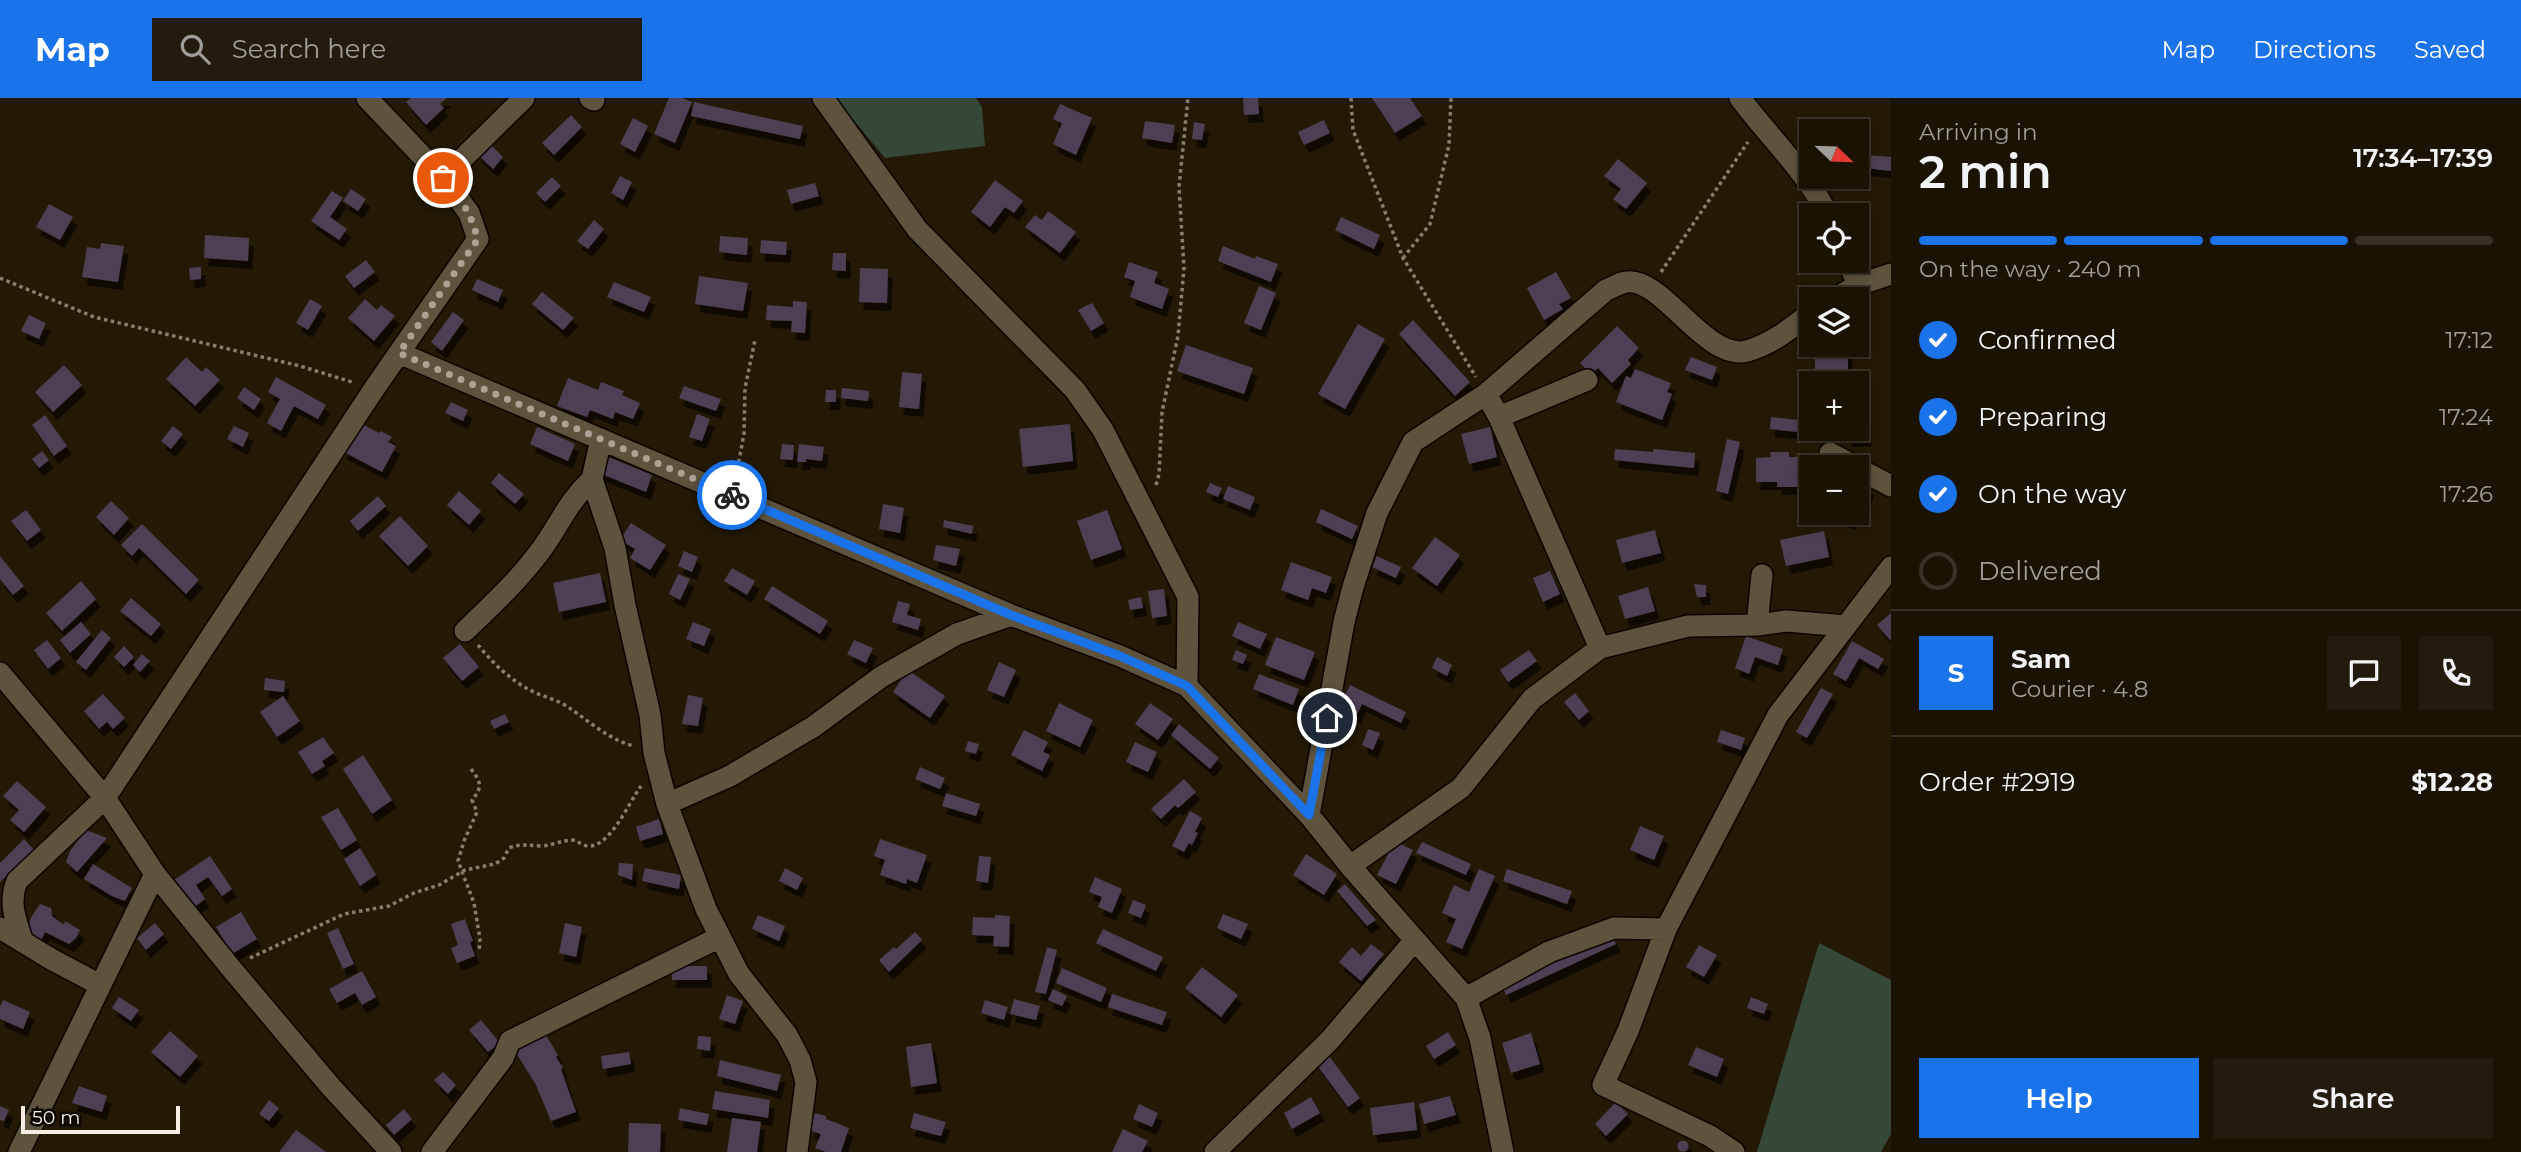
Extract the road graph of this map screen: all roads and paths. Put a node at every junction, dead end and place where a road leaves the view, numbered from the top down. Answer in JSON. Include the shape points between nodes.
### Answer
{"nodes":[{"id":1,"x":367,"y":98,"type":"edge"},
{"id":2,"x":524,"y":98,"type":"edge"},
{"id":3,"x":823,"y":98,"type":"edge"},
{"id":4,"x":1188,"y":98,"type":"edge"},
{"id":5,"x":1351,"y":98,"type":"edge"},
{"id":6,"x":1451,"y":98,"type":"edge"},
{"id":7,"x":1740,"y":98,"type":"edge"},
{"id":8,"x":1759,"y":123,"type":"junction"},
{"id":9,"x":443,"y":178,"type":"junction"},
{"id":10,"x":1822,"y":203,"type":"edge"},
{"id":11,"x":1403,"y":258,"type":"junction"},
{"id":12,"x":1853,"y":273,"type":"edge"},
{"id":13,"x":1891,"y":274,"type":"edge"},
{"id":14,"x":0,"y":278,"type":"edge"},
{"id":15,"x":1858,"y":285,"type":"junction"},
{"id":16,"x":1854,"y":287,"type":"edge"},
{"id":17,"x":1650,"y":288,"type":"junction"},
{"id":18,"x":1799,"y":322,"type":"edge"},
{"id":19,"x":755,"y":340,"type":"dead end"},
{"id":20,"x":399,"y":353,"type":"junction"},
{"id":21,"x":1587,"y":380,"type":"dead end"},
{"id":22,"x":374,"y":389,"type":"junction"},
{"id":23,"x":1486,"y":394,"type":"junction"},
{"id":24,"x":1499,"y":418,"type":"junction"},
{"id":25,"x":601,"y":439,"type":"junction"},
{"id":26,"x":1830,"y":453,"type":"dead end"},
{"id":27,"x":1834,"y":455,"type":"edge"},
{"id":28,"x":1869,"y":474,"type":"edge"},
{"id":29,"x":592,"y":479,"type":"junction"},
{"id":30,"x":1891,"y":485,"type":"edge"},
{"id":31,"x":732,"y":495,"type":"junction"},
{"id":32,"x":1147,"y":516,"type":"junction"},
{"id":33,"x":1891,"y":567,"type":"edge"},
{"id":34,"x":1762,"y":575,"type":"dead end"},
{"id":35,"x":1011,"y":615,"type":"junction"},
{"id":36,"x":1758,"y":625,"type":"junction"},
{"id":37,"x":1846,"y":626,"type":"junction"},
{"id":38,"x":465,"y":631,"type":"joint"},
{"id":39,"x":1600,"y":648,"type":"junction"},
{"id":40,"x":0,"y":674,"type":"edge"},
{"id":41,"x":1187,"y":686,"type":"junction"},
{"id":42,"x":654,"y":753,"type":"junction"},
{"id":43,"x":471,"y":769,"type":"dead end"},
{"id":44,"x":105,"y":798,"type":"junction"},
{"id":45,"x":667,"y":804,"type":"junction"},
{"id":46,"x":1309,"y":815,"type":"junction"},
{"id":47,"x":1350,"y":866,"type":"junction"},
{"id":48,"x":462,"y":872,"type":"junction"},
{"id":49,"x":155,"y":874,"type":"junction"},
{"id":50,"x":0,"y":928,"type":"edge"},
{"id":51,"x":1666,"y":929,"type":"junction"},
{"id":52,"x":720,"y":937,"type":"junction"},
{"id":53,"x":1415,"y":940,"type":"junction"},
{"id":54,"x":23,"y":942,"type":"junction"},
{"id":55,"x":480,"y":952,"type":"dead end"},
{"id":56,"x":230,"y":967,"type":"junction"},
{"id":57,"x":100,"y":985,"type":"junction"},
{"id":58,"x":1466,"y":998,"type":"junction"},
{"id":59,"x":19,"y":1152,"type":"edge"},
{"id":60,"x":391,"y":1152,"type":"edge"},
{"id":61,"x":432,"y":1152,"type":"edge"},
{"id":62,"x":797,"y":1152,"type":"edge"},
{"id":63,"x":1215,"y":1152,"type":"edge"},
{"id":64,"x":1503,"y":1152,"type":"edge"},
{"id":65,"x":1734,"y":1152,"type":"edge"}],
"edges":[{"from":1,"to":9,"type":"street"},
{"from":2,"to":9,"type":"street"},
{"from":3,"to":32,"type":"street","via":[[918,229],[1075,390],[1103,430]]},
{"from":4,"to":32,"type":"path","via":[[1179,187],[1184,268],[1178,336],[1162,412],[1159,474]]},
{"from":5,"to":11,"type":"path","via":[[1353,130]]},
{"from":6,"to":11,"type":"path","via":[[1449,145],[1430,224]]},
{"from":7,"to":8,"type":"street"},
{"from":8,"to":10,"type":"street"},
{"from":8,"to":17,"type":"path"},
{"from":9,"to":20,"type":"street","via":[[469,213],[478,239]]},
{"from":11,"to":23,"type":"path"},
{"from":12,"to":15,"type":"street"},
{"from":13,"to":15,"type":"street"},
{"from":14,"to":22,"type":"path","via":[[94,317],[300,366]]},
{"from":15,"to":16,"type":"street"},
{"from":17,"to":18,"type":"street","via":[[1722,350],[1744,352],[1773,341]]},
{"from":17,"to":23,"type":"street","via":[[1627,281],[1606,290]]},
{"from":19,"to":31,"type":"path"},
{"from":20,"to":22,"type":"street"},
{"from":20,"to":25,"type":"street"},
{"from":21,"to":24,"type":"street"},
{"from":22,"to":44,"type":"street"},
{"from":23,"to":24,"type":"street"},
{"from":23,"to":46,"type":"street","via":[[1413,442],[1377,513],[1344,622]]},
{"from":24,"to":39,"type":"street"},
{"from":25,"to":29,"type":"street"},
{"from":25,"to":31,"type":"street"},
{"from":26,"to":27,"type":"street"},
{"from":28,"to":30,"type":"street"},
{"from":29,"to":38,"type":"street","via":[[574,496],[518,579]]},
{"from":29,"to":42,"type":"street","via":[[615,548]]},
{"from":31,"to":35,"type":"street"},
{"from":32,"to":41,"type":"street","via":[[1188,597]]},
{"from":33,"to":37,"type":"street"},
{"from":34,"to":36,"type":"street"},
{"from":35,"to":41,"type":"street"},
{"from":35,"to":45,"type":"street","via":[[957,634],[881,677],[813,727],[730,776]]},
{"from":36,"to":37,"type":"street","via":[[1786,621]]},
{"from":36,"to":39,"type":"street","via":[[1688,626]]},
{"from":37,"to":51,"type":"street","via":[[1778,715]]},
{"from":38,"to":42,"type":"path","via":[[496,666],[527,689],[567,706],[621,743]]},
{"from":39,"to":47,"type":"street","via":[[1532,698],[1461,788]]},
{"from":40,"to":44,"type":"street"},
{"from":41,"to":46,"type":"street"},
{"from":42,"to":45,"type":"street"},
{"from":42,"to":48,"type":"path","via":[[646,779],[621,820],[593,846],[576,840],[546,846],[519,844],[495,864]]},
{"from":43,"to":48,"type":"path","via":[[480,781],[480,791],[472,800],[477,812],[458,861]]},
{"from":44,"to":49,"type":"street"},
{"from":44,"to":54,"type":"street","via":[[17,881],[13,910]]},
{"from":45,"to":52,"type":"street"},
{"from":46,"to":47,"type":"street"},
{"from":47,"to":53,"type":"street"},
{"from":48,"to":55,"type":"path","via":[[474,904]]},
{"from":48,"to":56,"type":"path","via":[[389,906],[344,914]]},
{"from":49,"to":56,"type":"street"},
{"from":49,"to":57,"type":"street"},
{"from":50,"to":54,"type":"street"},
{"from":51,"to":58,"type":"street","via":[[1614,928],[1549,952]]},
{"from":51,"to":65,"type":"street","via":[[1604,1085]]},
{"from":52,"to":61,"type":"street","via":[[510,1041],[503,1058]]},
{"from":52,"to":62,"type":"street","via":[[739,974],[787,1035],[800,1060],[806,1082]]},
{"from":53,"to":58,"type":"street"},
{"from":53,"to":63,"type":"street","via":[[1330,1040]]},
{"from":54,"to":57,"type":"street"},
{"from":56,"to":60,"type":"street"},
{"from":57,"to":59,"type":"street"},
{"from":58,"to":64,"type":"street","via":[[1480,1038]]}]}
